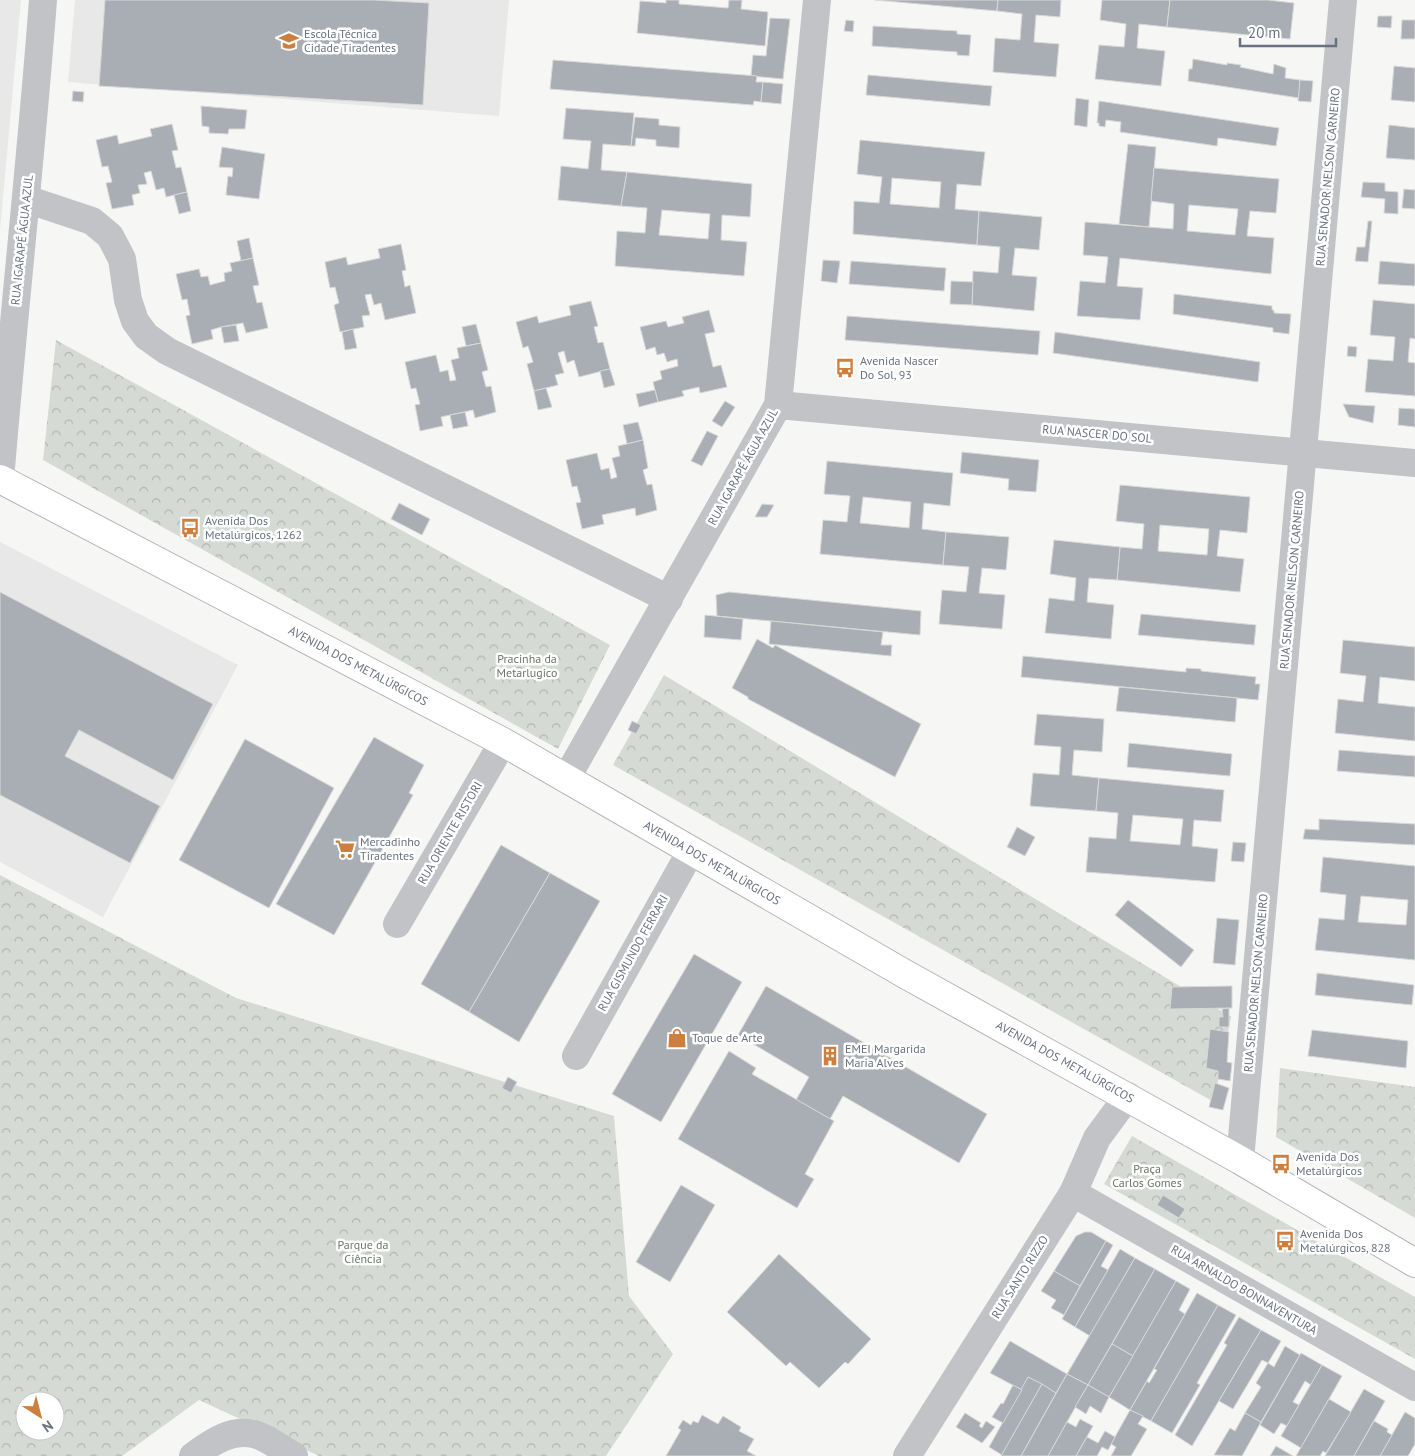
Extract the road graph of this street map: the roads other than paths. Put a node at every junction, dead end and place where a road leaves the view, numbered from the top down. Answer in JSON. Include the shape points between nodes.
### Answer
{"nodes":[{"id":1,"x":43,"y":0,"type":"edge"},
{"id":2,"x":817,"y":0,"type":"edge"},
{"id":3,"x":1343,"y":0,"type":"edge"},
{"id":4,"x":26,"y":199,"type":"junction"},
{"id":5,"x":778,"y":405,"type":"junction"},
{"id":6,"x":1303,"y":453,"type":"junction"},
{"id":7,"x":1415,"y":463,"type":"edge"},
{"id":8,"x":0,"y":480,"type":"edge"},
{"id":9,"x":669,"y":598,"type":"junction"},
{"id":10,"x":503,"y":742,"type":"junction"},
{"id":11,"x":566,"y":779,"type":"junction"},
{"id":12,"x":690,"y":851,"type":"junction"},
{"id":13,"x":397,"y":924,"type":"dead end"},
{"id":14,"x":576,"y":1056,"type":"dead end"},
{"id":15,"x":1128,"y":1096,"type":"junction"},
{"id":16,"x":1240,"y":1160,"type":"junction"},
{"id":17,"x":1072,"y":1193,"type":"junction"},
{"id":18,"x":1415,"y":1263,"type":"edge"},
{"id":19,"x":1415,"y":1387,"type":"edge"},
{"id":20,"x":914,"y":1454,"type":"edge"},
{"id":21,"x":193,"y":1456,"type":"edge"},
{"id":22,"x":294,"y":1456,"type":"edge"}],
"edges":[{"from":1,"to":4,"type":"street","name":"RUA IGARAPÉ ÁGUA AZUL"},
{"from":2,"to":5,"type":"street","name":"RUA IGARAPÉ ÁGUA AZUL"},
{"from":3,"to":6,"type":"street","name":"RUA SENADOR NELSON CARNEIRO"},
{"from":4,"to":8,"type":"street","name":"RUA IGARAPÉ ÁGUA AZUL"},
{"from":4,"to":9,"type":"street","via":[[92,221],[110,236],[122,259],[128,300],[135,321],[146,336],[167,351]]},
{"from":5,"to":6,"type":"street","name":"RUA NASCER DO SOL"},
{"from":5,"to":9,"type":"street","name":"RUA IGARAPÉ ÁGUA AZUL"},
{"from":6,"to":7,"type":"street","name":"RUA NASCER DO SOL"},
{"from":6,"to":16,"type":"street","name":"RUA SENADOR NELSON CARNEIRO"},
{"from":8,"to":10,"type":"main road","name":"AVENIDA DOS METALÚRGICOS"},
{"from":9,"to":11,"type":"street","name":"RUA IGARAPÉ ÁGUA AZUL"},
{"from":10,"to":11,"type":"main road","name":"AVENIDA DOS METALÚRGICOS"},
{"from":10,"to":13,"type":"street","name":"RUA ORIENTE RISTORI"},
{"from":11,"to":12,"type":"main road","name":"AVENIDA DOS METALÚRGICOS"},
{"from":12,"to":14,"type":"street","name":"RUA GISMUNDO FERRARI"},
{"from":12,"to":15,"type":"main road","name":"AVENIDA DOS METALÚRGICOS"},
{"from":15,"to":16,"type":"main road","name":"AVENIDA DOS METALÚRGICOS"},
{"from":15,"to":17,"type":"street","name":"RUA SANTO RIZZO","via":[[1097,1138]]},
{"from":16,"to":18,"type":"main road","name":"AVENIDA DOS METALÚRGICOS"},
{"from":17,"to":19,"type":"street","name":"RUA ARNALDO BONNAVENTURA"},
{"from":17,"to":20,"type":"street","name":"RUA SANTO RIZZO"},
{"from":21,"to":22,"type":"street","via":[[212,1442],[235,1432],[257,1435]]}]}
